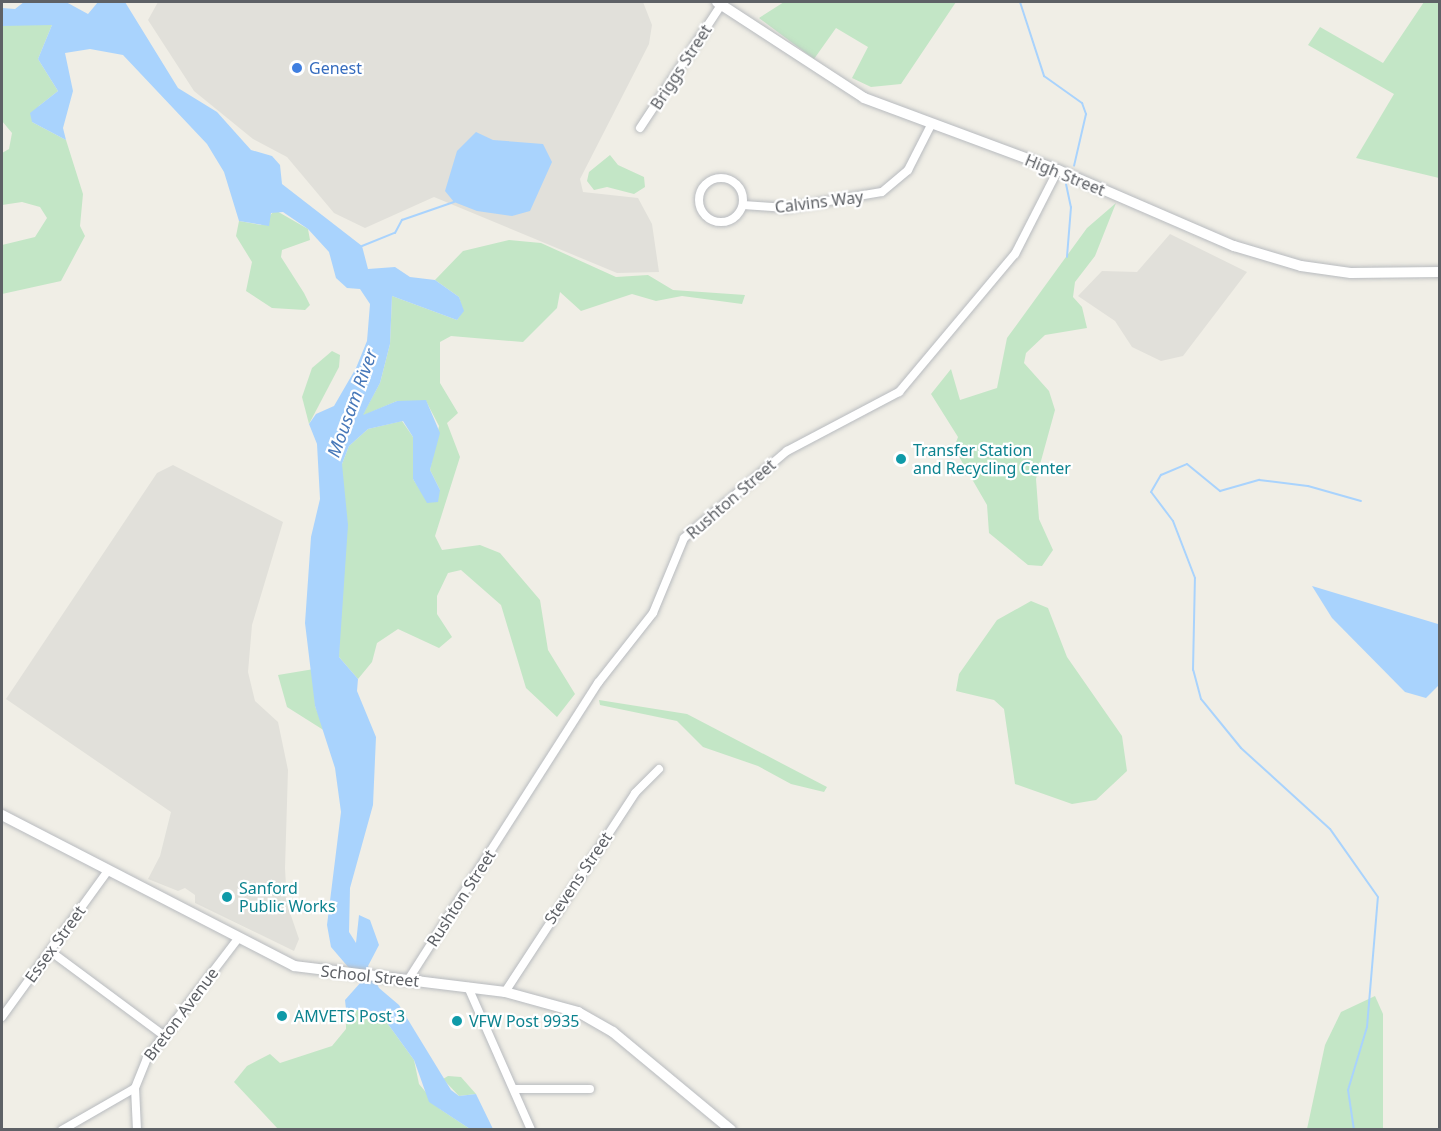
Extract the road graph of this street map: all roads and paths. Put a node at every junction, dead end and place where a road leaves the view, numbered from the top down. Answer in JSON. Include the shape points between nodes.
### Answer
{"nodes":[{"id":1,"x":719,"y":3,"type":"edge"},
{"id":2,"x":932,"y":125,"type":"junction"},
{"id":3,"x":640,"y":128,"type":"dead end"},
{"id":4,"x":1058,"y":170,"type":"junction"},
{"id":5,"x":743,"y":205,"type":"junction"},
{"id":6,"x":1440,"y":272,"type":"edge"},
{"id":7,"x":659,"y":769,"type":"dead end"},
{"id":8,"x":2,"y":817,"type":"edge"},
{"id":9,"x":107,"y":872,"type":"junction"},
{"id":10,"x":237,"y":940,"type":"junction"},
{"id":11,"x":50,"y":951,"type":"junction"},
{"id":12,"x":408,"y":980,"type":"junction"},
{"id":13,"x":468,"y":987,"type":"junction"},
{"id":14,"x":505,"y":992,"type":"junction"},
{"id":15,"x":2,"y":1017,"type":"edge"},
{"id":16,"x":163,"y":1035,"type":"junction"},
{"id":17,"x":135,"y":1088,"type":"junction"},
{"id":18,"x":514,"y":1089,"type":"junction"},
{"id":19,"x":590,"y":1089,"type":"dead end"},
{"id":20,"x":62,"y":1130,"type":"edge"},
{"id":21,"x":137,"y":1130,"type":"edge"},
{"id":22,"x":531,"y":1130,"type":"edge"},
{"id":23,"x":731,"y":1130,"type":"edge"}],
"edges":[{"from":1,"to":2,"type":"street","name":"High Street","via":[[849,90]]},
{"from":1,"to":3,"type":"street","name":"Briggs Street"},
{"from":2,"to":4,"type":"street","name":"High Street"},
{"from":2,"to":5,"type":"street","name":"Calvins Way","via":[[908,170],[882,192],[787,208]]},
{"from":4,"to":6,"type":"street","name":"High Street","via":[[1267,258],[1351,273]]},
{"from":4,"to":12,"type":"street","name":"Rushton Street","via":[[1011,261],[899,392],[787,451],[684,538],[653,612],[598,683]]},
{"from":5,"to":5,"type":"street","via":[[739,188],[724,179],[711,181],[700,195],[704,213],[715,221],[730,220]]},
{"from":7,"to":14,"type":"street","name":"Stevens Street","via":[[635,793]]},
{"from":8,"to":9,"type":"street","name":"School Street"},
{"from":9,"to":10,"type":"street","name":"School Street"},
{"from":9,"to":11,"type":"street","name":"Essex Street"},
{"from":10,"to":12,"type":"street","name":"School Street","via":[[294,966]]},
{"from":10,"to":16,"type":"street","name":"Breton Avenue"},
{"from":11,"to":15,"type":"street","name":"Essex Street"},
{"from":11,"to":16,"type":"street"},
{"from":12,"to":13,"type":"street","name":"School Street"},
{"from":13,"to":14,"type":"street","name":"School Street"},
{"from":13,"to":18,"type":"street"},
{"from":14,"to":23,"type":"street","name":"School Street","via":[[561,1005],[595,1021]]},
{"from":16,"to":17,"type":"street","name":"Breton Avenue"},
{"from":17,"to":20,"type":"street"},
{"from":17,"to":21,"type":"street"},
{"from":18,"to":19,"type":"street"},
{"from":18,"to":22,"type":"street"}]}
